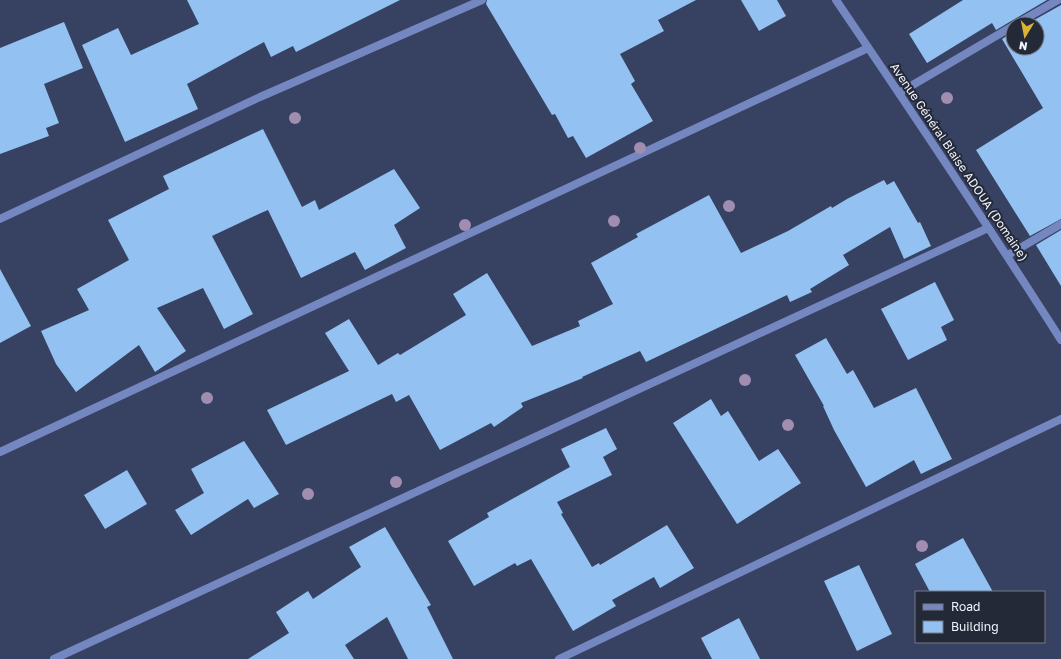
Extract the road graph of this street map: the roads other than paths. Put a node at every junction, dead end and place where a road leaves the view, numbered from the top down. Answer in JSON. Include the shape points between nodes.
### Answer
{"nodes":[{"id":1,"x":482,"y":0,"type":"edge"},
{"id":2,"x":836,"y":0,"type":"edge"},
{"id":3,"x":1058,"y":0,"type":"edge"},
{"id":4,"x":1030,"y":16,"type":"edge"},
{"id":5,"x":1005,"y":31,"type":"edge"},
{"id":6,"x":868,"y":48,"type":"junction"},
{"id":7,"x":899,"y":93,"type":"junction"},
{"id":8,"x":0,"y":219,"type":"edge"},
{"id":9,"x":1061,"y":224,"type":"edge"},
{"id":10,"x":988,"y":228,"type":"junction"},
{"id":11,"x":1008,"y":255,"type":"junction"},
{"id":12,"x":1061,"y":340,"type":"edge"},
{"id":13,"x":1061,"y":419,"type":"edge"},
{"id":14,"x":0,"y":452,"type":"edge"},
{"id":15,"x":54,"y":659,"type":"edge"},
{"id":16,"x":559,"y":659,"type":"edge"}],
"edges":[{"from":1,"to":8,"type":"street","via":[[260,97]]},
{"from":2,"to":6,"type":"street","name":"Avenue Général Blaise ADOUA (Domaine)"},
{"from":3,"to":4,"type":"street"},
{"from":5,"to":7,"type":"street"},
{"from":6,"to":7,"type":"street","name":"Avenue Général Blaise ADOUA (Domaine)"},
{"from":6,"to":14,"type":"street"},
{"from":7,"to":10,"type":"street","name":"Avenue Général Blaise ADOUA (Domaine)"},
{"from":9,"to":11,"type":"street"},
{"from":10,"to":11,"type":"street","name":"Avenue Général Blaise ADOUA (Domaine)"},
{"from":10,"to":15,"type":"street"},
{"from":11,"to":12,"type":"street","name":"Avenue Général Blaise ADOUA (Domaine)"},
{"from":13,"to":16,"type":"street"}]}
